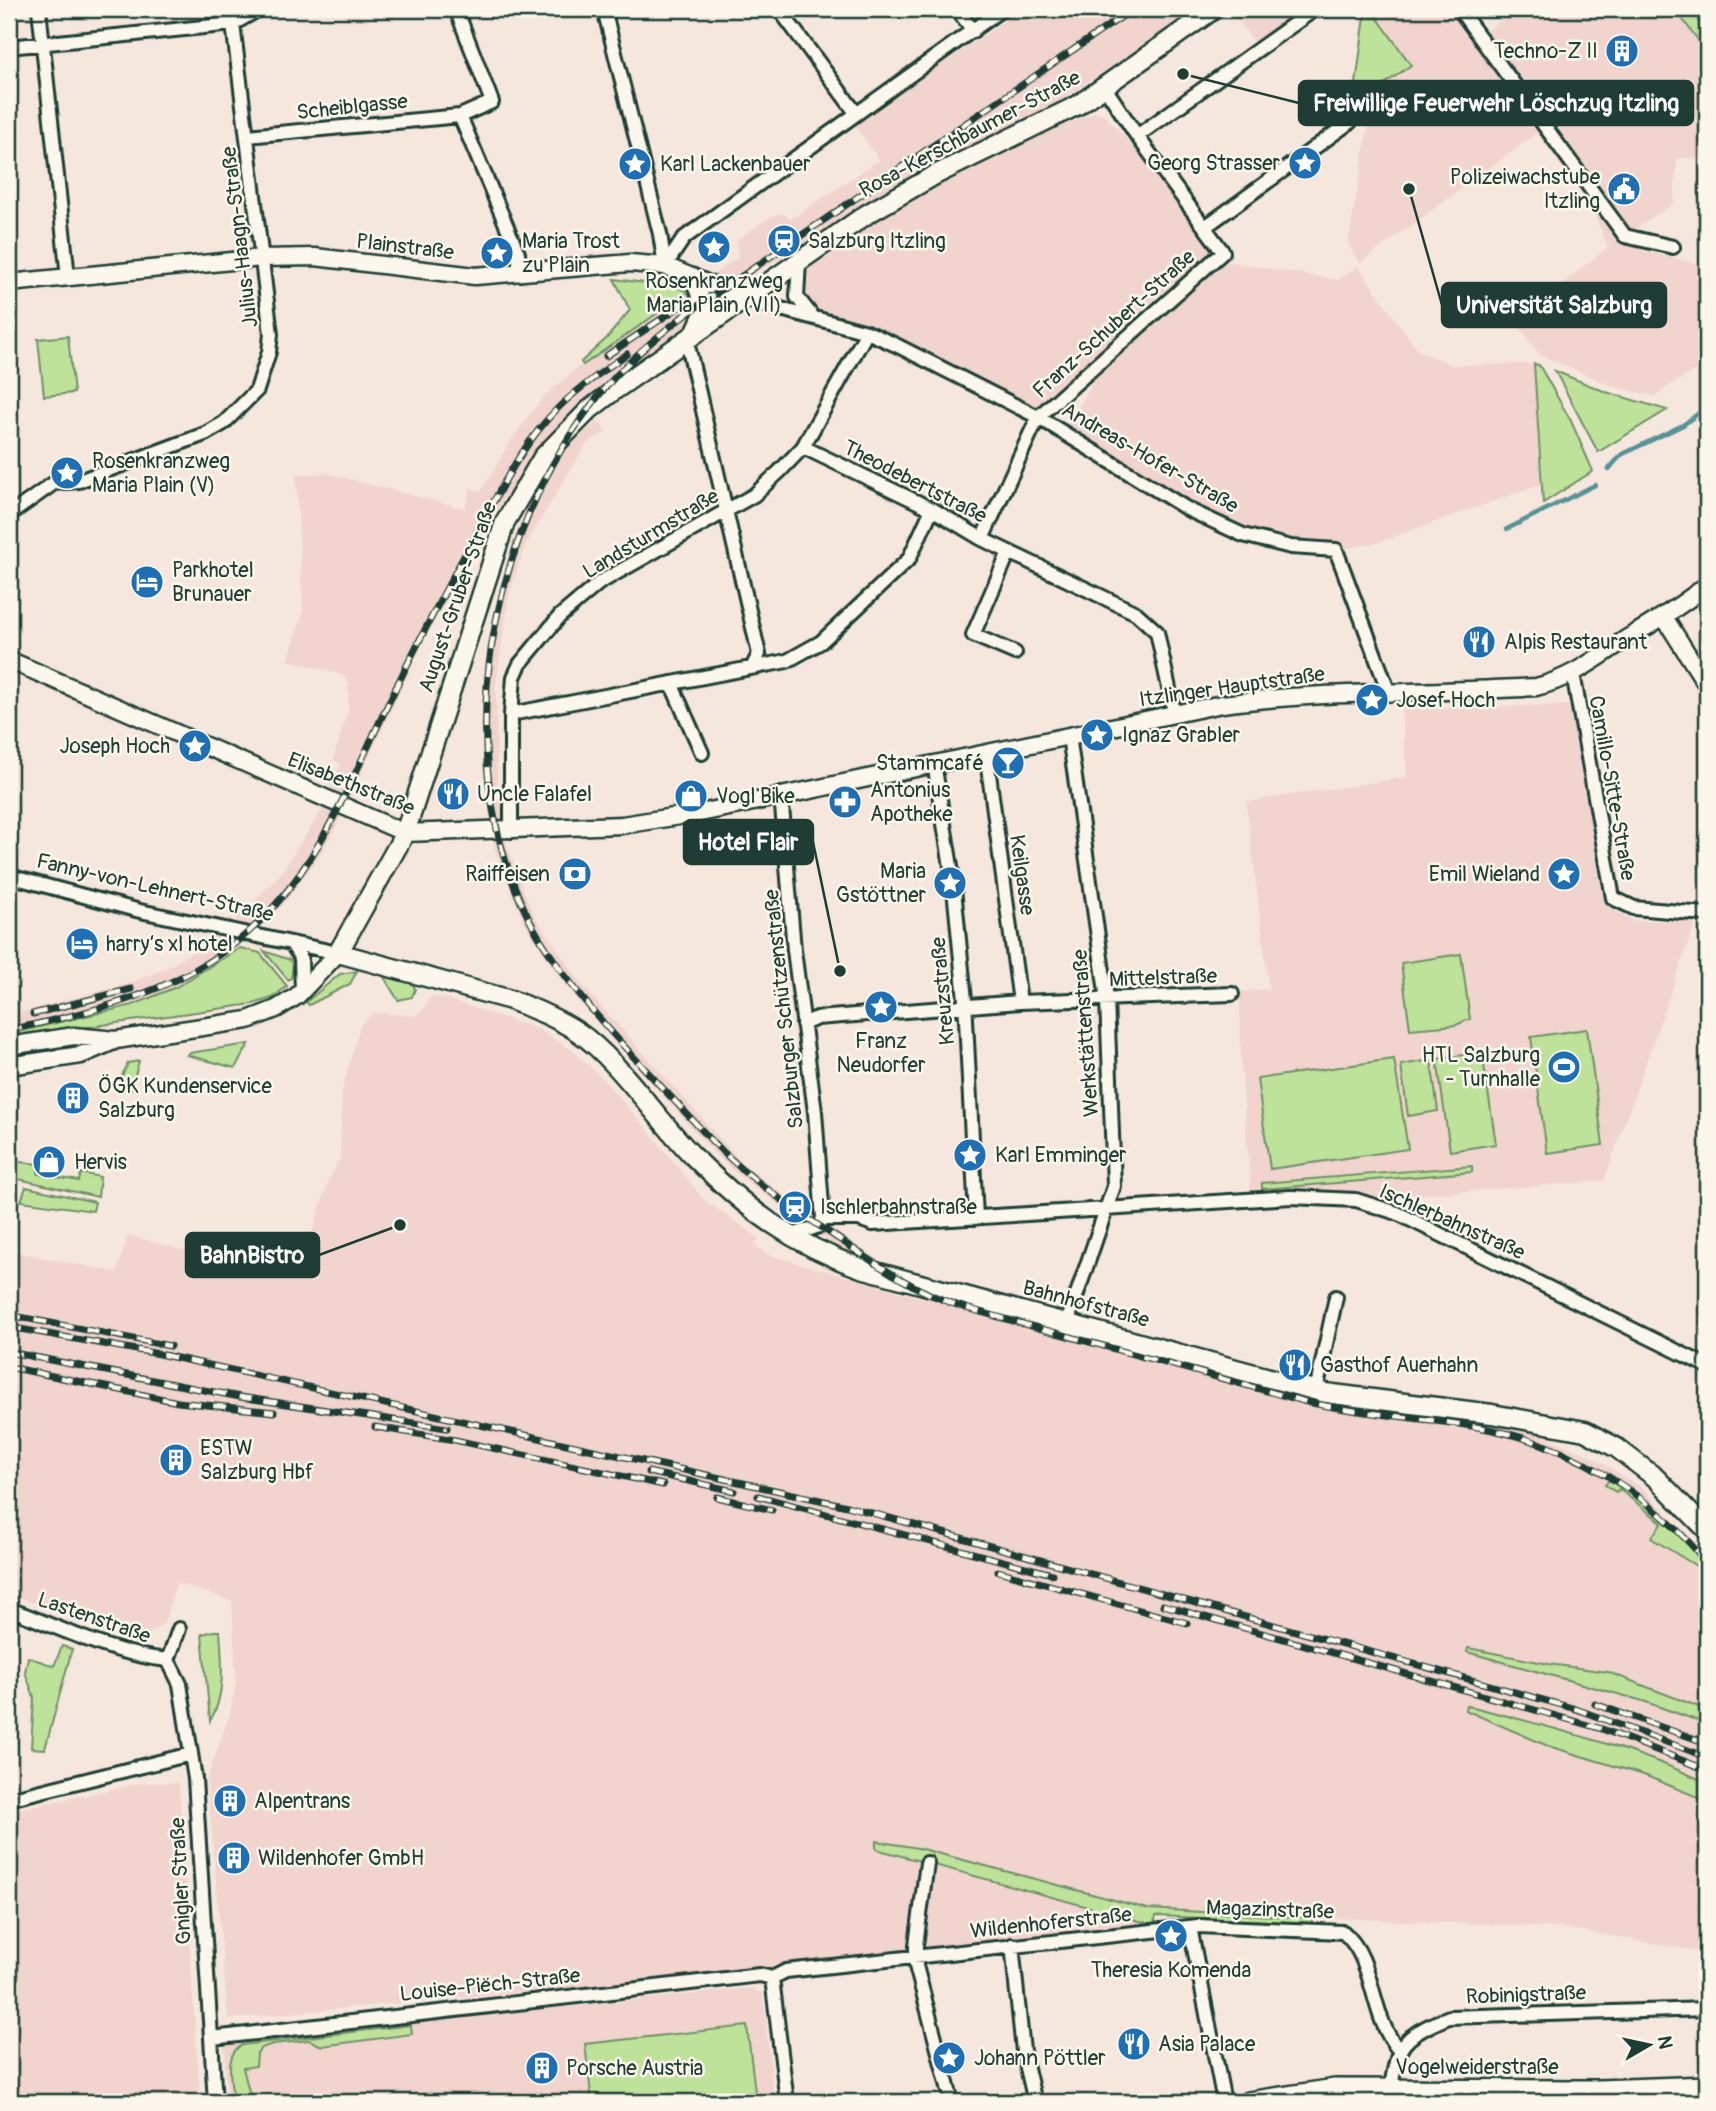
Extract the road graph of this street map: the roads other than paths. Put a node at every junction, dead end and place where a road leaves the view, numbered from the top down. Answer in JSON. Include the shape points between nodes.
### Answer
{"nodes":[{"id":1,"x":39,"y":9,"type":"edge"},
{"id":2,"x":259,"y":9,"type":"edge"},
{"id":3,"x":456,"y":9,"type":"edge"},
{"id":4,"x":604,"y":9,"type":"edge"},
{"id":5,"x":779,"y":9,"type":"edge"},
{"id":6,"x":957,"y":9,"type":"edge"},
{"id":7,"x":1002,"y":9,"type":"edge"},
{"id":8,"x":1214,"y":9,"type":"edge"},
{"id":9,"x":1315,"y":9,"type":"edge"},
{"id":10,"x":1459,"y":9,"type":"edge"},
{"id":11,"x":239,"y":16,"type":"edge"},
{"id":12,"x":973,"y":31,"type":"junction"},
{"id":13,"x":43,"y":44,"type":"junction"},
{"id":14,"x":9,"y":47,"type":"edge"},
{"id":15,"x":1104,"y":86,"type":"junction"},
{"id":16,"x":856,"y":113,"type":"junction"},
{"id":17,"x":460,"y":116,"type":"junction"},
{"id":18,"x":1350,"y":122,"type":"dead end"},
{"id":19,"x":247,"y":136,"type":"junction"},
{"id":20,"x":1136,"y":136,"type":"junction"},
{"id":21,"x":1205,"y":227,"type":"junction"},
{"id":22,"x":1673,"y":247,"type":"dead end"},
{"id":23,"x":262,"y":258,"type":"junction"},
{"id":24,"x":799,"y":261,"type":"junction"},
{"id":25,"x":665,"y":266,"type":"junction"},
{"id":26,"x":520,"y":274,"type":"junction"},
{"id":27,"x":693,"y":276,"type":"junction"},
{"id":28,"x":68,"y":277,"type":"junction"},
{"id":29,"x":9,"y":283,"type":"edge"},
{"id":30,"x":747,"y":300,"type":"junction"},
{"id":31,"x":813,"y":317,"type":"junction"},
{"id":32,"x":867,"y":332,"type":"junction"},
{"id":33,"x":689,"y":340,"type":"junction"},
{"id":34,"x":1038,"y":417,"type":"junction"},
{"id":35,"x":803,"y":447,"type":"junction"},
{"id":36,"x":932,"y":509,"type":"junction"},
{"id":37,"x":726,"y":511,"type":"junction"},
{"id":38,"x":9,"y":515,"type":"edge"},
{"id":39,"x":982,"y":539,"type":"junction"},
{"id":40,"x":1009,"y":552,"type":"junction"},
{"id":41,"x":1707,"y":585,"type":"edge"},
{"id":42,"x":1664,"y":617,"type":"junction"},
{"id":43,"x":1015,"y":653,"type":"dead end"},
{"id":44,"x":9,"y":660,"type":"edge"},
{"id":45,"x":753,"y":666,"type":"junction"},
{"id":46,"x":1573,"y":673,"type":"junction"},
{"id":47,"x":671,"y":683,"type":"junction"},
{"id":48,"x":1707,"y":685,"type":"edge"},
{"id":49,"x":1388,"y":691,"type":"junction"},
{"id":50,"x":1174,"y":712,"type":"junction"},
{"id":51,"x":510,"y":714,"type":"junction"},
{"id":52,"x":1069,"y":736,"type":"junction"},
{"id":53,"x":986,"y":752,"type":"junction"},
{"id":54,"x":702,"y":753,"type":"dead end"},
{"id":55,"x":934,"y":764,"type":"junction"},
{"id":56,"x":781,"y":794,"type":"junction"},
{"id":57,"x":511,"y":831,"type":"junction"},
{"id":58,"x":405,"y":833,"type":"junction"},
{"id":59,"x":9,"y":876,"type":"edge"},
{"id":60,"x":1705,"y":914,"type":"dead end"},
{"id":61,"x":291,"y":943,"type":"junction"},
{"id":62,"x":338,"y":954,"type":"junction"},
{"id":63,"x":302,"y":992,"type":"junction"},
{"id":64,"x":1232,"y":995,"type":"dead end"},
{"id":65,"x":1107,"y":999,"type":"junction"},
{"id":66,"x":511,"y":1000,"type":"joint"},
{"id":67,"x":1020,"y":1002,"type":"junction"},
{"id":68,"x":965,"y":1007,"type":"junction"},
{"id":69,"x":803,"y":1024,"type":"junction"},
{"id":70,"x":116,"y":1040,"type":"junction"},
{"id":71,"x":9,"y":1046,"type":"edge"},
{"id":72,"x":9,"y":1066,"type":"edge"},
{"id":73,"x":1103,"y":1209,"type":"junction"},
{"id":74,"x":976,"y":1218,"type":"junction"},
{"id":75,"x":821,"y":1223,"type":"junction"},
{"id":76,"x":790,"y":1236,"type":"junction"},
{"id":77,"x":822,"y":1254,"type":"junction"},
{"id":78,"x":1336,"y":1297,"type":"dead end"},
{"id":79,"x":1067,"y":1323,"type":"junction"},
{"id":80,"x":1707,"y":1366,"type":"edge"},
{"id":81,"x":1316,"y":1391,"type":"junction"},
{"id":82,"x":1707,"y":1530,"type":"edge"},
{"id":83,"x":9,"y":1609,"type":"edge"},
{"id":84,"x":179,"y":1629,"type":"dead end"},
{"id":85,"x":168,"y":1660,"type":"junction"},
{"id":86,"x":191,"y":1754,"type":"junction"},
{"id":87,"x":9,"y":1798,"type":"edge"},
{"id":88,"x":927,"y":1863,"type":"dead end"},
{"id":89,"x":1190,"y":1927,"type":"junction"},
{"id":90,"x":1012,"y":1945,"type":"junction"},
{"id":91,"x":916,"y":1956,"type":"junction"},
{"id":92,"x":772,"y":1978,"type":"junction"},
{"id":93,"x":1707,"y":2009,"type":"edge"},
{"id":94,"x":212,"y":2038,"type":"junction"},
{"id":95,"x":1398,"y":2049,"type":"junction"},
{"id":96,"x":1707,"y":2086,"type":"edge"},
{"id":97,"x":1389,"y":2096,"type":"edge"},
{"id":98,"x":215,"y":2102,"type":"edge"},
{"id":99,"x":788,"y":2102,"type":"edge"},
{"id":100,"x":952,"y":2102,"type":"edge"},
{"id":101,"x":1035,"y":2102,"type":"edge"},
{"id":102,"x":1224,"y":2102,"type":"edge"},
{"id":103,"x":1248,"y":2102,"type":"edge"}],
"edges":[{"from":1,"to":13,"type":"street"},
{"from":2,"to":11,"type":"street"},
{"from":3,"to":17,"type":"street","name":"Scheiblgasse","via":[[492,102]]},
{"from":4,"to":25,"type":"street"},
{"from":5,"to":16,"type":"street"},
{"from":6,"to":12,"type":"street"},
{"from":7,"to":12,"type":"street"},
{"from":8,"to":15,"type":"main road","name":"Rosa-Kerschbaumer-Straße"},
{"from":9,"to":20,"type":"street"},
{"from":10,"to":22,"type":"street","via":[[1625,236]]},
{"from":11,"to":13,"type":"street"},
{"from":11,"to":19,"type":"street","name":"Julius-Haagn-Straße"},
{"from":12,"to":16,"type":"street"},
{"from":13,"to":14,"type":"street"},
{"from":13,"to":28,"type":"street"},
{"from":15,"to":20,"type":"street","name":"Franz-Schubert-Straße"},
{"from":15,"to":24,"type":"main road","name":"Rosa-Kerschbaumer-Straße","via":[[1043,125],[897,196]]},
{"from":16,"to":25,"type":"street","via":[[684,238]]},
{"from":17,"to":19,"type":"street","name":"Scheiblgasse"},
{"from":17,"to":26,"type":"street","via":[[518,253]]},
{"from":18,"to":21,"type":"street","name":"Franz-Schubert-Straße"},
{"from":19,"to":23,"type":"street","name":"Julius-Haagn-Straße"},
{"from":20,"to":21,"type":"street","name":"Franz-Schubert-Straße"},
{"from":21,"to":34,"type":"street","name":"Franz-Schubert-Straße","via":[[1223,252]]},
{"from":23,"to":26,"type":"street","name":"Plainstraße","via":[[315,257],[475,276]]},
{"from":23,"to":28,"type":"street","name":"Plainstraße"},
{"from":23,"to":38,"type":"street","name":"Julius-Haagn-Straße","via":[[271,334],[264,372],[248,402],[215,430],[79,481],[54,484]]},
{"from":24,"to":30,"type":"main road","name":"Rosa-Kerschbaumer-Straße"},
{"from":24,"to":31,"type":"street","via":[[797,297]]},
{"from":25,"to":26,"type":"street","name":"Plainstraße","via":[[630,263]]},
{"from":25,"to":27,"type":"street","name":"Andreas-Hofer-Straße"},
{"from":27,"to":30,"type":"street","name":"Andreas-Hofer-Straße"},
{"from":27,"to":33,"type":"street","via":[[705,309]]},
{"from":28,"to":29,"type":"street","name":"Plainstraße"},
{"from":30,"to":31,"type":"street","name":"Andreas-Hofer-Straße"},
{"from":30,"to":33,"type":"main road","name":"August-Gruber-Straße"},
{"from":31,"to":32,"type":"street","name":"Andreas-Hofer-Straße"},
{"from":32,"to":34,"type":"street","name":"Andreas-Hofer-Straße"},
{"from":32,"to":35,"type":"street","name":"Landsturmstraße"},
{"from":33,"to":37,"type":"street"},
{"from":33,"to":58,"type":"main road","name":"August-Gruber-Straße","via":[[589,410],[543,457],[515,500],[496,544]]},
{"from":34,"to":39,"type":"street"},
{"from":34,"to":49,"type":"street","name":"Andreas-Hofer-Straße","via":[[1189,510],[1243,536],[1291,547],[1336,550]]},
{"from":35,"to":36,"type":"street","name":"Theodebertstraße"},
{"from":35,"to":37,"type":"street","name":"Landsturmstraße","via":[[754,495]]},
{"from":36,"to":39,"type":"street","name":"Theodebertstraße"},
{"from":36,"to":45,"type":"street","via":[[909,559],[821,642],[787,661]]},
{"from":37,"to":45,"type":"street","via":[[759,654]]},
{"from":37,"to":51,"type":"street","name":"Landsturmstraße","via":[[599,583],[560,616],[520,664]]},
{"from":39,"to":40,"type":"street","name":"Theodebertstraße"},
{"from":40,"to":43,"type":"street","via":[[973,635]]},
{"from":40,"to":50,"type":"street","name":"Theodebertstraße","via":[[1136,613],[1157,632]]},
{"from":41,"to":42,"type":"street","name":"Itzlinger Hauptstraße"},
{"from":42,"to":46,"type":"street","name":"Itzlinger Hauptstraße"},
{"from":42,"to":48,"type":"street"},
{"from":44,"to":58,"type":"street","name":"Elisabethstraße"},
{"from":45,"to":47,"type":"street"},
{"from":46,"to":49,"type":"street","name":"Itzlinger Hauptstraße","via":[[1536,687]]},
{"from":46,"to":60,"type":"street","name":"Camillo-Sitte-Straße","via":[[1613,898],[1634,908]]},
{"from":47,"to":51,"type":"street"},
{"from":47,"to":54,"type":"street"},
{"from":49,"to":50,"type":"street","name":"Itzlinger Hauptstraße","via":[[1281,696]]},
{"from":50,"to":52,"type":"street","name":"Itzlinger Hauptstraße"},
{"from":51,"to":57,"type":"street","name":"Landsturmstraße"},
{"from":52,"to":53,"type":"street","name":"Itzlinger Hauptstraße"},
{"from":52,"to":65,"type":"street","name":"Werkstättenstraße"},
{"from":53,"to":55,"type":"street","name":"Itzlinger Hauptstraße"},
{"from":53,"to":67,"type":"street","name":"Keilgasse"},
{"from":55,"to":56,"type":"street","name":"Itzlinger Hauptstraße"},
{"from":55,"to":68,"type":"street","name":"Kreuzstraße","via":[[953,879]]},
{"from":56,"to":57,"type":"street","name":"Elisabethstraße","via":[[622,825]]},
{"from":56,"to":69,"type":"street","name":"Salzburger Schützenstraße"},
{"from":57,"to":58,"type":"street","name":"Elisabethstraße"},
{"from":58,"to":62,"type":"main road","name":"August-Gruber-Straße"},
{"from":59,"to":61,"type":"street","name":"Fanny-von-Lehnert-Straße","via":[[140,911]]},
{"from":61,"to":62,"type":"street","name":"Fanny-von-Lehnert-Straße"},
{"from":61,"to":63,"type":"street","name":"Fanny-von-Lehnert-Straße","via":[[301,958]]},
{"from":62,"to":63,"type":"street"},
{"from":62,"to":66,"type":"main road","name":"Fanny-von-Lehnert-Straße"},
{"from":63,"to":70,"type":"street","via":[[248,1020]]},
{"from":64,"to":65,"type":"street","name":"Mittelstraße"},
{"from":65,"to":67,"type":"street","name":"Mittelstraße"},
{"from":65,"to":73,"type":"street","name":"Werkstättenstraße","via":[[1114,1186]]},
{"from":66,"to":76,"type":"main road","name":"Bahnhofstraße","via":[[559,1021],[590,1042],[693,1156],[746,1205]]},
{"from":67,"to":68,"type":"street","name":"Mittelstraße"},
{"from":68,"to":69,"type":"street","name":"Mittelstraße","via":[[817,1018]]},
{"from":68,"to":74,"type":"street","name":"Kreuzstraße"},
{"from":69,"to":75,"type":"street","name":"Salzburger Schützenstraße","via":[[815,1112]]},
{"from":70,"to":71,"type":"street","via":[[74,1036]]},
{"from":70,"to":72,"type":"street","via":[[81,1055]]},
{"from":73,"to":74,"type":"street","name":"Ischlerbahnstraße"},
{"from":73,"to":79,"type":"street","name":"Werkstättenstraße"},
{"from":73,"to":80,"type":"street","name":"Ischlerbahnstraße","via":[[1291,1197],[1356,1200],[1397,1213]]},
{"from":74,"to":75,"type":"street","name":"Ischlerbahnstraße"},
{"from":75,"to":76,"type":"street","name":"Ischlerbahnstraße"},
{"from":75,"to":77,"type":"street","name":"Salzburger Schützenstraße"},
{"from":76,"to":77,"type":"main road","name":"Bahnhofstraße"},
{"from":77,"to":79,"type":"main road","name":"Bahnhofstraße"},
{"from":78,"to":81,"type":"street"},
{"from":79,"to":81,"type":"main road","name":"Bahnhofstraße"},
{"from":81,"to":82,"type":"main road","name":"Bahnhofstraße","via":[[1585,1431],[1656,1478]]},
{"from":83,"to":85,"type":"street","name":"Lastenstraße","via":[[104,1644]]},
{"from":84,"to":85,"type":"street"},
{"from":85,"to":86,"type":"street","name":"Gnigler Straße","via":[[180,1684]]},
{"from":86,"to":87,"type":"street"},
{"from":86,"to":94,"type":"street","name":"Gnigler Straße"},
{"from":88,"to":91,"type":"street"},
{"from":89,"to":90,"type":"street","name":"Wildenhoferstraße"},
{"from":89,"to":95,"type":"street","name":"Magazinstraße","via":[[1343,1932],[1361,1955],[1385,2034]]},
{"from":89,"to":102,"type":"street"},
{"from":90,"to":91,"type":"street","name":"Wildenhoferstraße"},
{"from":90,"to":101,"type":"street","via":[[1023,2051]]},
{"from":91,"to":92,"type":"street","name":"Wildenhoferstraße","via":[[786,1971]]},
{"from":91,"to":100,"type":"street"},
{"from":92,"to":94,"type":"street","name":"Louise-Piëch-Straße","via":[[760,1975]]},
{"from":92,"to":99,"type":"street"},
{"from":93,"to":95,"type":"street","name":"Robinigstraße","via":[[1448,2017],[1416,2030]]},
{"from":94,"to":98,"type":"street","name":"Gnigler Straße"},
{"from":95,"to":97,"type":"street"},
{"from":96,"to":97,"type":"main road","name":"Vogelweiderstraße"},
{"from":97,"to":103,"type":"main road","name":"Vogelweiderstraße","via":[[1335,2089]]}]}
